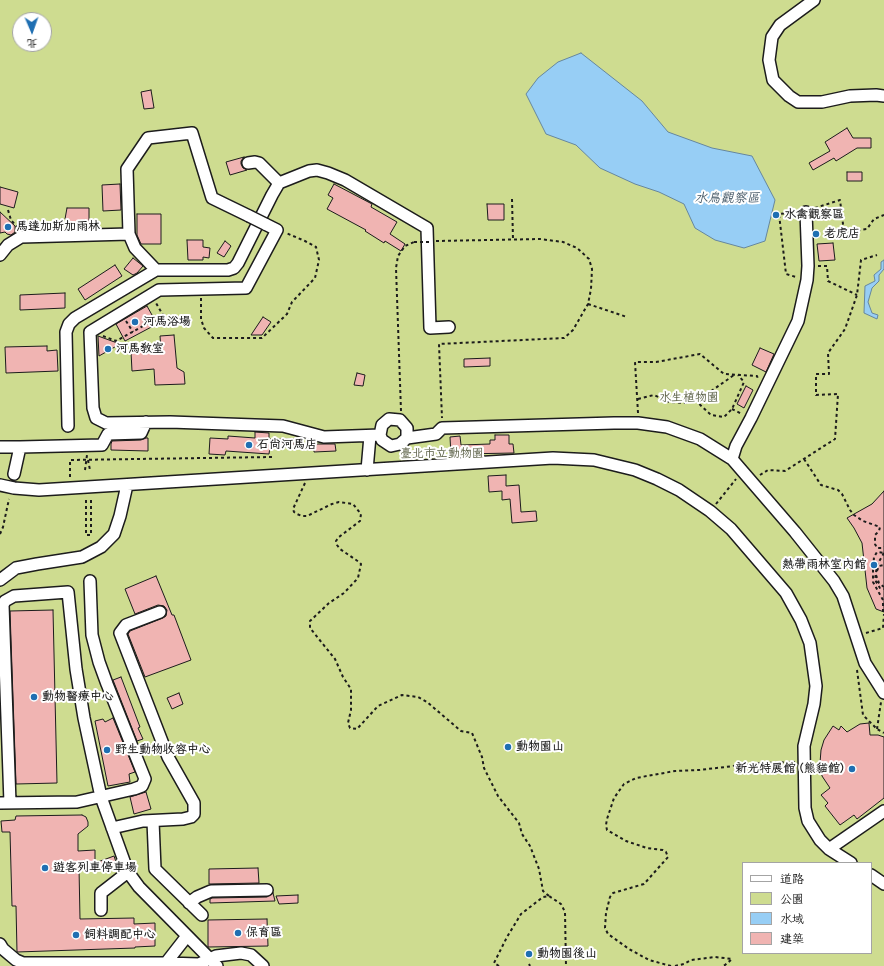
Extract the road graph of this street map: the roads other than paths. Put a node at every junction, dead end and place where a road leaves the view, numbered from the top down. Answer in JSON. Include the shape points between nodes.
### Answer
{"nodes":[{"id":1,"x":814,"y":0,"type":"edge"},
{"id":2,"x":884,"y":96,"type":"edge"},
{"id":3,"x":248,"y":164,"type":"dead end"},
{"id":4,"x":279,"y":183,"type":"junction"},
{"id":5,"x":806,"y":212,"type":"road end"},
{"id":6,"x":129,"y":234,"type":"junction"},
{"id":7,"x":0,"y":255,"type":"edge"},
{"id":8,"x":156,"y":270,"type":"junction"},
{"id":9,"x":449,"y":327,"type":"dead end"},
{"id":10,"x":146,"y":422,"type":"junction"},
{"id":11,"x":68,"y":426,"type":"dead end"},
{"id":12,"x":375,"y":436,"type":"junction"},
{"id":13,"x":407,"y":438,"type":"junction"},
{"id":14,"x":0,"y":447,"type":"edge"},
{"id":15,"x":20,"y":447,"type":"junction"},
{"id":16,"x":732,"y":459,"type":"junction"},
{"id":17,"x":367,"y":470,"type":"junction"},
{"id":18,"x":14,"y":474,"type":"dead end"},
{"id":19,"x":0,"y":485,"type":"edge"},
{"id":20,"x":127,"y":485,"type":"junction"},
{"id":21,"x":0,"y":580,"type":"edge"},
{"id":22,"x":90,"y":581,"type":"dead end"},
{"id":23,"x":160,"y":612,"type":"dead end"},
{"id":24,"x":883,"y":692,"type":"edge"},
{"id":25,"x":101,"y":796,"type":"junction"},
{"id":26,"x":5,"y":803,"type":"edge"},
{"id":27,"x":884,"y":811,"type":"edge"},
{"id":28,"x":152,"y":821,"type":"junction"},
{"id":29,"x":112,"y":828,"type":"junction"},
{"id":30,"x":829,"y":849,"type":"junction"},
{"id":31,"x":849,"y":862,"type":"edge"},
{"id":32,"x":128,"y":872,"type":"junction"},
{"id":33,"x":872,"y":876,"type":"edge"},
{"id":34,"x":884,"y":884,"type":"edge"},
{"id":35,"x":267,"y":890,"type":"dead end"},
{"id":36,"x":189,"y":903,"type":"junction"},
{"id":37,"x":101,"y":910,"type":"dead end"},
{"id":38,"x":202,"y":916,"type":"dead end"},
{"id":39,"x":187,"y":936,"type":"junction"},
{"id":40,"x":0,"y":944,"type":"edge"},
{"id":41,"x":213,"y":962,"type":"edge"},
{"id":42,"x":166,"y":964,"type":"junction"},
{"id":43,"x":263,"y":966,"type":"edge"}],
"edges":[{"from":1,"to":2,"type":"street","via":[[780,25],[772,37],[769,60],[773,80],[798,102],[822,102],[850,96]]},
{"from":3,"to":4,"type":"street","via":[[259,163]]},
{"from":4,"to":8,"type":"street","via":[[234,268]]},
{"from":4,"to":9,"type":"street","via":[[309,171],[328,173],[345,180],[427,228],[430,328]]},
{"from":5,"to":16,"type":"street","via":[[807,280],[798,321],[736,446]]},
{"from":6,"to":7,"type":"street","via":[[21,237]]},
{"from":6,"to":8,"type":"street","via":[[135,248]]},
{"from":6,"to":10,"type":"street","bridge":true,"via":[[127,169],[148,138],[192,133],[212,198],[277,230],[246,288],[159,290],[90,332],[93,408],[96,418],[106,423]]},
{"from":8,"to":11,"type":"street","via":[[69,324],[66,332]]},
{"from":10,"to":12,"type":"street","via":[[283,426],[324,438]]},
{"from":10,"to":15,"type":"street","via":[[141,433],[108,434],[102,445]]},
{"from":12,"to":13,"type":"street","via":[[391,446],[400,444]]},
{"from":12,"to":13,"type":"street","via":[[389,419],[400,420],[407,428]]},
{"from":12,"to":17,"type":"street"},
{"from":13,"to":16,"type":"street","via":[[436,434],[442,428],[638,423],[667,427],[700,439]]},
{"from":14,"to":15,"type":"street"},
{"from":15,"to":18,"type":"street"},
{"from":16,"to":24,"type":"street","via":[[834,581],[843,596],[865,663]]},
{"from":17,"to":20,"type":"street"},
{"from":17,"to":30,"type":"street","via":[[553,458],[594,460],[628,468],[657,479],[710,511],[731,529],[775,579],[792,601],[807,632],[816,686],[804,746],[805,808],[808,821]]},
{"from":19,"to":20,"type":"street","via":[[27,490]]},
{"from":20,"to":21,"type":"street","via":[[114,534],[102,547],[82,557],[16,568]]},
{"from":22,"to":25,"type":"street","via":[[92,635],[99,662],[145,779],[142,786]]},
{"from":23,"to":28,"type":"street","via":[[126,625],[120,633],[168,757],[195,809],[191,817]]},
{"from":25,"to":26,"type":"street","via":[[77,802]]},
{"from":25,"to":26,"type":"street","via":[[84,718],[68,592],[60,592],[14,596],[3,605]]},
{"from":25,"to":29,"type":"street"},
{"from":27,"to":30,"type":"street"},
{"from":28,"to":29,"type":"street"},
{"from":28,"to":36,"type":"street","via":[[155,869]]},
{"from":29,"to":32,"type":"street"},
{"from":30,"to":31,"type":"street"},
{"from":32,"to":37,"type":"street","via":[[101,893]]},
{"from":32,"to":39,"type":"street","via":[[139,887]]},
{"from":33,"to":34,"type":"street"},
{"from":35,"to":36,"type":"street","via":[[211,891]]},
{"from":36,"to":38,"type":"street"},
{"from":39,"to":41,"type":"street"},
{"from":39,"to":42,"type":"street"},
{"from":40,"to":42,"type":"street","via":[[16,960],[23,963]]},
{"from":41,"to":42,"type":"street"},
{"from":41,"to":43,"type":"street","via":[[216,956],[241,953],[250,955]]}]}
